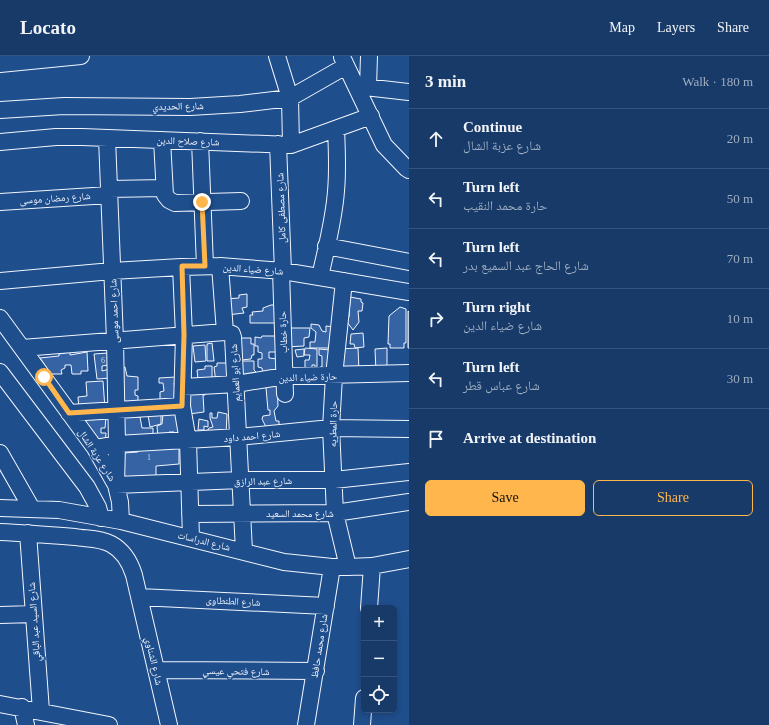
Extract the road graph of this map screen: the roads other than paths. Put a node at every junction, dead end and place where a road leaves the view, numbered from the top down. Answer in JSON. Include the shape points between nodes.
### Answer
{"nodes":[{"id":1,"x":81,"y":56,"type":"edge"},
{"id":2,"x":277,"y":56,"type":"edge"},
{"id":3,"x":369,"y":56,"type":"edge"},
{"id":4,"x":344,"y":61,"type":"edge"},
{"id":5,"x":0,"y":64,"type":"edge"},
{"id":6,"x":362,"y":86,"type":"junction"},
{"id":7,"x":409,"y":92,"type":"edge"},
{"id":8,"x":290,"y":98,"type":"junction"},
{"id":9,"x":0,"y":110,"type":"edge"},
{"id":10,"x":371,"y":116,"type":"junction"},
{"id":11,"x":336,"y":129,"type":"junction"},
{"id":12,"x":107,"y":138,"type":"junction"},
{"id":13,"x":162,"y":140,"type":"junction"},
{"id":14,"x":200,"y":141,"type":"junction"},
{"id":15,"x":0,"y":142,"type":"edge"},
{"id":16,"x":285,"y":144,"type":"junction"},
{"id":17,"x":409,"y":170,"type":"edge"},
{"id":18,"x":164,"y":188,"type":"junction"},
{"id":19,"x":109,"y":192,"type":"junction"},
{"id":20,"x":0,"y":202,"type":"edge"},
{"id":21,"x":202,"y":202,"type":"junction"},
{"id":22,"x":241,"y":202,"type":"dead end"},
{"id":23,"x":326,"y":246,"type":"junction"},
{"id":24,"x":409,"y":262,"type":"edge"},
{"id":25,"x":182,"y":266,"type":"junction"},
{"id":26,"x":212,"y":266,"type":"junction"},
{"id":27,"x":112,"y":271,"type":"junction"},
{"id":28,"x":282,"y":271,"type":"junction"},
{"id":29,"x":320,"y":277,"type":"junction"},
{"id":30,"x":0,"y":281,"type":"edge"},
{"id":31,"x":344,"y":281,"type":"junction"},
{"id":32,"x":409,"y":292,"type":"edge"},
{"id":33,"x":0,"y":318,"type":"edge"},
{"id":34,"x":225,"y":332,"type":"junction"},
{"id":35,"x":184,"y":335,"type":"junction"},
{"id":36,"x":114,"y":340,"type":"junction"},
{"id":37,"x":22,"y":348,"type":"junction"},
{"id":38,"x":0,"y":372,"type":"edge"},
{"id":39,"x":409,"y":374,"type":"edge"},
{"id":40,"x":284,"y":376,"type":"junction"},
{"id":41,"x":334,"y":376,"type":"junction"},
{"id":42,"x":236,"y":384,"type":"junction"},
{"id":43,"x":183,"y":386,"type":"junction"},
{"id":44,"x":285,"y":394,"type":"dead end"},
{"id":45,"x":182,"y":406,"type":"junction"},
{"id":46,"x":116,"y":411,"type":"junction"},
{"id":47,"x":69,"y":413,"type":"junction"},
{"id":48,"x":331,"y":428,"type":"junction"},
{"id":49,"x":409,"y":429,"type":"edge"},
{"id":50,"x":238,"y":437,"type":"junction"},
{"id":51,"x":188,"y":441,"type":"junction"},
{"id":52,"x":117,"y":444,"type":"junction"},
{"id":53,"x":95,"y":448,"type":"junction"},
{"id":54,"x":0,"y":453,"type":"edge"},
{"id":55,"x":409,"y":472,"type":"edge"},
{"id":56,"x":241,"y":480,"type":"junction"},
{"id":57,"x":334,"y":480,"type":"junction"},
{"id":58,"x":189,"y":482,"type":"junction"},
{"id":59,"x":116,"y":484,"type":"junction"},
{"id":60,"x":409,"y":502,"type":"edge"},
{"id":61,"x":0,"y":508,"type":"edge"},
{"id":62,"x":32,"y":509,"type":"junction"},
{"id":63,"x":242,"y":513,"type":"junction"},
{"id":64,"x":335,"y":513,"type":"junction"},
{"id":65,"x":190,"y":514,"type":"junction"},
{"id":66,"x":101,"y":518,"type":"junction"},
{"id":67,"x":121,"y":521,"type":"junction"},
{"id":68,"x":0,"y":532,"type":"edge"},
{"id":69,"x":28,"y":533,"type":"junction"},
{"id":70,"x":191,"y":538,"type":"junction"},
{"id":71,"x":244,"y":551,"type":"junction"},
{"id":72,"x":409,"y":559,"type":"edge"},
{"id":73,"x":348,"y":566,"type":"junction"},
{"id":74,"x":372,"y":566,"type":"junction"},
{"id":75,"x":332,"y":567,"type":"junction"},
{"id":76,"x":140,"y":597,"type":"junction"},
{"id":77,"x":369,"y":605,"type":"edge"},
{"id":78,"x":326,"y":606,"type":"junction"},
{"id":79,"x":34,"y":614,"type":"junction"},
{"id":80,"x":0,"y":615,"type":"edge"},
{"id":81,"x":157,"y":670,"type":"junction"},
{"id":82,"x":316,"y":671,"type":"junction"},
{"id":83,"x":0,"y":704,"type":"edge"},
{"id":84,"x":22,"y":707,"type":"junction"},
{"id":85,"x":41,"y":711,"type":"junction"},
{"id":86,"x":363,"y":713,"type":"edge"},
{"id":87,"x":89,"y":723,"type":"edge"},
{"id":88,"x":26,"y":725,"type":"edge"},
{"id":89,"x":109,"y":725,"type":"edge"},
{"id":90,"x":169,"y":725,"type":"edge"},
{"id":91,"x":306,"y":725,"type":"edge"},
{"id":92,"x":362,"y":725,"type":"edge"}],
"edges":[{"from":1,"to":5,"type":"street"},
{"from":2,"to":8,"type":"street","name":"شارع مصطفى كامل"},
{"from":3,"to":6,"type":"street"},
{"from":4,"to":6,"type":"street"},
{"from":4,"to":8,"type":"street","name":"شارع الحديدي"},
{"from":6,"to":7,"type":"street"},
{"from":6,"to":10,"type":"street"},
{"from":8,"to":9,"type":"street","name":"شارع الحديدي","via":[[190,107],[64,106]]},
{"from":8,"to":16,"type":"street","name":"شارع مصطفى كامل"},
{"from":10,"to":11,"type":"street","name":"شارع صلاح الدين"},
{"from":10,"to":17,"type":"street","via":[[384,145]]},
{"from":11,"to":16,"type":"street","name":"شارع صلاح الدين"},
{"from":11,"to":23,"type":"street","via":[[336,192]]},
{"from":12,"to":13,"type":"street","name":"شارع صلاح الدين"},
{"from":12,"to":15,"type":"street","name":"شارع صلاح الدين","via":[[56,137]]},
{"from":12,"to":19,"type":"street","name":"شارع احمد موسى"},
{"from":13,"to":14,"type":"street","name":"شارع صلاح الدين"},
{"from":13,"to":18,"type":"street"},
{"from":14,"to":16,"type":"street","name":"شارع صلاح الدين"},
{"from":14,"to":21,"type":"street"},
{"from":16,"to":28,"type":"street","name":"شارع مصطفى كامل"},
{"from":18,"to":19,"type":"street","name":"شارع رمضان موسى"},
{"from":18,"to":21,"type":"street","via":[[165,195],[174,203]]},
{"from":19,"to":20,"type":"street","name":"شارع رمضان موسى"},
{"from":19,"to":27,"type":"street","name":"شارع احمد موسى"},
{"from":21,"to":22,"type":"street"},
{"from":21,"to":26,"type":"street"},
{"from":23,"to":24,"type":"street"},
{"from":23,"to":29,"type":"street"},
{"from":25,"to":26,"type":"street","name":"شارع ضياء الدين"},
{"from":25,"to":27,"type":"street","name":"شارع ضياء الدين"},
{"from":25,"to":35,"type":"street"},
{"from":26,"to":28,"type":"street","name":"شارع ضياء الدين"},
{"from":26,"to":34,"type":"street"},
{"from":27,"to":30,"type":"street","name":"شارع ضياء الدين"},
{"from":27,"to":36,"type":"street","name":"شارع احمد موسى"},
{"from":28,"to":29,"type":"street","name":"شارع ضياء الدين"},
{"from":28,"to":40,"type":"street","name":"حارة خطاب"},
{"from":29,"to":31,"type":"street","name":"شارع ضياء الدين"},
{"from":31,"to":32,"type":"street","name":"شارع ضياء الدين"},
{"from":31,"to":41,"type":"street","name":"حارة المطريه"},
{"from":33,"to":37,"type":"street","name":"شارع عزبة الشال"},
{"from":34,"to":35,"type":"street","name":"شارع ابو العمايم"},
{"from":34,"to":42,"type":"street","name":"شارع ابو العمايم","via":[[229,332],[233,337]]},
{"from":35,"to":36,"type":"street","name":"شارع ابو العمايم"},
{"from":35,"to":43,"type":"street"},
{"from":36,"to":37,"type":"street","name":"شارع ابو العمايم"},
{"from":36,"to":46,"type":"street","name":"شارع احمد موسى"},
{"from":37,"to":47,"type":"street","name":"شارع عزبة الشال"},
{"from":38,"to":66,"type":"street","via":[[87,487],[96,502]]},
{"from":39,"to":41,"type":"street","name":"حارة ضياء الدين"},
{"from":40,"to":41,"type":"street","name":"حارة ضياء الدين"},
{"from":40,"to":42,"type":"street","name":"حارة ضياء الدين"},
{"from":40,"to":44,"type":"street","name":"حارة خطاب"},
{"from":41,"to":48,"type":"street","name":"حارة المطريه"},
{"from":42,"to":43,"type":"street","name":"حارة ضياء الدين"},
{"from":42,"to":50,"type":"street","name":"شارع ابو العمايم"},
{"from":43,"to":45,"type":"street"},
{"from":45,"to":46,"type":"street"},
{"from":45,"to":51,"type":"street"},
{"from":46,"to":47,"type":"street"},
{"from":46,"to":52,"type":"street","name":"شارع احمد موسى"},
{"from":47,"to":53,"type":"street","name":"شارع عزبة الشال"},
{"from":48,"to":49,"type":"street","name":"شارع احمد داود"},
{"from":48,"to":50,"type":"street","name":"شارع احمد داود"},
{"from":48,"to":57,"type":"street","name":"حارة المطريه"},
{"from":50,"to":51,"type":"street","name":"شارع احمد داود"},
{"from":50,"to":56,"type":"street","name":"شارع ابو العمايم"},
{"from":51,"to":52,"type":"street","name":"شارع احمد داود"},
{"from":51,"to":58,"type":"street"},
{"from":52,"to":53,"type":"street","name":"شارع احمد داود"},
{"from":52,"to":59,"type":"street","name":"شارع احمد موسى"},
{"from":53,"to":59,"type":"street","name":"شارع عزبة الشال"},
{"from":54,"to":62,"type":"street"},
{"from":55,"to":57,"type":"street","name":"شارع عبد الرازق"},
{"from":56,"to":57,"type":"street","name":"شارع عبد الرازق"},
{"from":56,"to":58,"type":"street","name":"شارع عبد الرازق"},
{"from":56,"to":63,"type":"street","name":"شارع ابو العمايم"},
{"from":57,"to":64,"type":"street","name":"حارة المطريه"},
{"from":58,"to":59,"type":"street","name":"شارع عبد الرازق"},
{"from":58,"to":65,"type":"street"},
{"from":59,"to":67,"type":"street","name":"شارع عزبة الشال"},
{"from":60,"to":64,"type":"street","name":"شارع محمد السعيد"},
{"from":61,"to":62,"type":"street","name":"شارع الدراسات"},
{"from":62,"to":66,"type":"street","name":"شارع الدراسات","via":[[59,510]]},
{"from":63,"to":64,"type":"street","name":"شارع محمد السعيد"},
{"from":63,"to":65,"type":"street","name":"شارع محمد السعيد"},
{"from":63,"to":71,"type":"street","name":"شارع ابو العمايم"},
{"from":64,"to":73,"type":"street","name":"حارة المطريه"},
{"from":65,"to":70,"type":"street"},
{"from":66,"to":67,"type":"street","name":"شارع الدراسات"},
{"from":67,"to":70,"type":"street","name":"شارع الدراسات"},
{"from":68,"to":69,"type":"street"},
{"from":69,"to":76,"type":"street","via":[[98,540],[111,544],[122,551],[130,562]]},
{"from":69,"to":79,"type":"street","name":"شارع السيد عبد الباقي"},
{"from":70,"to":71,"type":"street","name":"شارع الدراسات"},
{"from":71,"to":75,"type":"street","name":"شارع الدراسات","via":[[284,562]]},
{"from":72,"to":74,"type":"street","name":"شارع الدراسات"},
{"from":73,"to":74,"type":"street","name":"شارع الدراسات"},
{"from":73,"to":75,"type":"street","name":"شارع الدراسات"},
{"from":74,"to":77,"type":"street"},
{"from":75,"to":78,"type":"street","name":"شارع محمد حافظ"},
{"from":76,"to":78,"type":"street","name":"شارع الطنطاوى"},
{"from":76,"to":81,"type":"street","name":"شارع الشناوي"},
{"from":78,"to":82,"type":"street","name":"شارع محمد حافظ"},
{"from":79,"to":80,"type":"street"},
{"from":79,"to":85,"type":"street","name":"شارع السيد عبد الباقي"},
{"from":81,"to":82,"type":"street","name":"شارع فتحي عيسي"},
{"from":81,"to":90,"type":"street","name":"شارع الشناوي"},
{"from":82,"to":91,"type":"street","name":"شارع محمد حافظ"},
{"from":83,"to":84,"type":"street"},
{"from":84,"to":85,"type":"street"},
{"from":84,"to":88,"type":"street"},
{"from":85,"to":87,"type":"street"},
{"from":86,"to":92,"type":"street"},
{"from":87,"to":89,"type":"street"}]}
